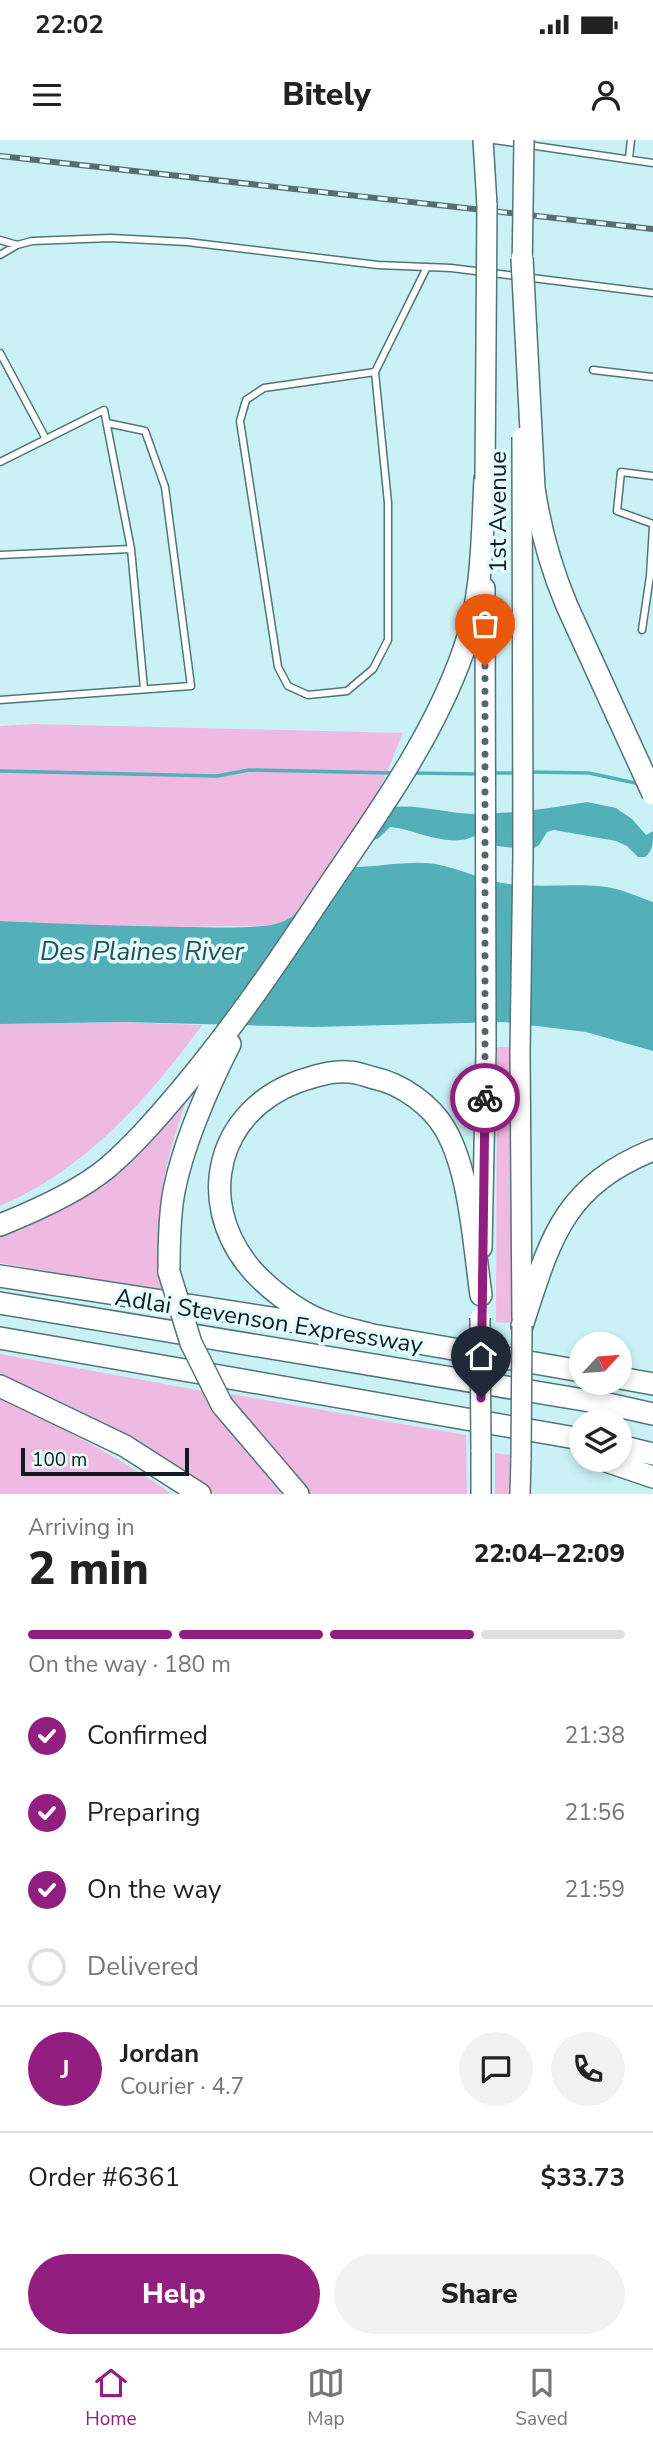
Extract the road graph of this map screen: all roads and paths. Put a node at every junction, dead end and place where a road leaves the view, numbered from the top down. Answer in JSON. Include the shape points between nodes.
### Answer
{"nodes":[{"id":1,"x":485,"y":140,"type":"edge"},
{"id":2,"x":494,"y":140,"type":"edge"},
{"id":3,"x":524,"y":140,"type":"edge"},
{"id":4,"x":532,"y":140,"type":"edge"},
{"id":5,"x":631,"y":140,"type":"edge"},
{"id":6,"x":629,"y":159,"type":"junction"},
{"id":7,"x":653,"y":163,"type":"edge"},
{"id":8,"x":522,"y":220,"type":"junction"},
{"id":9,"x":0,"y":240,"type":"edge"},
{"id":10,"x":17,"y":245,"type":"junction"},
{"id":11,"x":0,"y":255,"type":"edge"},
{"id":12,"x":522,"y":258,"type":"junction"},
{"id":13,"x":427,"y":267,"type":"junction"},
{"id":14,"x":653,"y":293,"type":"edge"},
{"id":15,"x":0,"y":353,"type":"edge"},
{"id":16,"x":593,"y":370,"type":"dead end"},
{"id":17,"x":375,"y":372,"type":"junction"},
{"id":18,"x":653,"y":377,"type":"edge"},
{"id":19,"x":107,"y":423,"type":"junction"},
{"id":20,"x":46,"y":439,"type":"junction"},
{"id":21,"x":0,"y":463,"type":"edge"},
{"id":22,"x":653,"y":476,"type":"edge"},
{"id":23,"x":485,"y":479,"type":"junction"},
{"id":24,"x":653,"y":526,"type":"edge"},
{"id":25,"x":131,"y":550,"type":"junction"},
{"id":26,"x":0,"y":555,"type":"edge"},
{"id":27,"x":642,"y":630,"type":"dead end"},
{"id":28,"x":144,"y":689,"type":"junction"},
{"id":29,"x":0,"y":700,"type":"edge"},
{"id":30,"x":653,"y":794,"type":"edge"},
{"id":31,"x":205,"y":1075,"type":"junction"},
{"id":32,"x":653,"y":1150,"type":"edge"},
{"id":33,"x":0,"y":1225,"type":"edge"},
{"id":34,"x":0,"y":1276,"type":"edge"},
{"id":35,"x":481,"y":1295,"type":"junction"},
{"id":36,"x":0,"y":1303,"type":"edge"},
{"id":37,"x":522,"y":1326,"type":"junction"},
{"id":38,"x":369,"y":1334,"type":"junction"},
{"id":39,"x":0,"y":1338,"type":"edge"},
{"id":40,"x":569,"y":1369,"type":"edge"},
{"id":41,"x":632,"y":1371,"type":"edge"},
{"id":42,"x":653,"y":1372,"type":"edge"},
{"id":43,"x":632,"y":1380,"type":"edge"},
{"id":44,"x":653,"y":1384,"type":"edge"},
{"id":45,"x":0,"y":1386,"type":"edge"},
{"id":46,"x":653,"y":1414,"type":"edge"},
{"id":47,"x":556,"y":1435,"type":"junction"},
{"id":48,"x":569,"y":1437,"type":"edge"},
{"id":49,"x":569,"y":1442,"type":"edge"},
{"id":50,"x":632,"y":1449,"type":"edge"},
{"id":51,"x":653,"y":1454,"type":"edge"},
{"id":52,"x":632,"y":1470,"type":"edge"},
{"id":53,"x":653,"y":1477,"type":"edge"},
{"id":54,"x":200,"y":1494,"type":"edge"},
{"id":55,"x":298,"y":1494,"type":"edge"},
{"id":56,"x":481,"y":1494,"type":"edge"},
{"id":57,"x":520,"y":1494,"type":"edge"}],
"edges":[{"from":1,"to":23,"type":"main road","name":"1st Avenue","bridge":true},
{"from":2,"to":6,"type":"lane"},
{"from":3,"to":8,"type":"main road","name":"1st Avenue","bridge":true},
{"from":4,"to":8,"type":"main road","bridge":true},
{"from":5,"to":6,"type":"lane"},
{"from":6,"to":7,"type":"lane"},
{"from":8,"to":12,"type":"main road","name":"1st Avenue","bridge":true},
{"from":9,"to":10,"type":"lane"},
{"from":10,"to":11,"type":"lane"},
{"from":10,"to":13,"type":"lane","via":[[45,239],[111,237]]},
{"from":12,"to":30,"type":"highway","bridge":true,"via":[[538,516],[567,606]]},
{"from":12,"to":37,"type":"main road","name":"1st Avenue","bridge":true},
{"from":13,"to":14,"type":"lane"},
{"from":13,"to":17,"type":"lane"},
{"from":15,"to":20,"type":"lane"},
{"from":16,"to":18,"type":"lane"},
{"from":17,"to":17,"type":"lane","via":[[264,388],[246,400],[240,421],[278,667],[288,686],[308,695],[347,691],[373,669],[388,640],[388,503]]},
{"from":19,"to":20,"type":"lane","via":[[104,410]]},
{"from":19,"to":25,"type":"lane"},
{"from":19,"to":28,"type":"lane","via":[[145,432],[165,487],[191,686]]},
{"from":20,"to":21,"type":"lane"},
{"from":22,"to":24,"type":"lane","via":[[621,472],[617,511]]},
{"from":23,"to":31,"type":"highway","via":[[474,606],[451,684],[389,796]]},
{"from":23,"to":35,"type":"main road","name":"1st Avenue","via":[[486,1050]]},
{"from":24,"to":27,"type":"lane"},
{"from":25,"to":26,"type":"lane"},
{"from":25,"to":28,"type":"lane"},
{"from":28,"to":29,"type":"lane"},
{"from":31,"to":33,"type":"highway","via":[[106,1169],[44,1207]]},
{"from":31,"to":55,"type":"highway","bridge":true,"via":[[176,1186],[169,1272],[191,1343],[222,1405]]},
{"from":32,"to":37,"type":"highway","via":[[608,1173],[571,1207],[547,1250]]},
{"from":34,"to":38,"type":"highway"},
{"from":35,"to":38,"type":"highway","via":[[464,1178],[446,1130],[425,1104],[387,1081],[347,1071],[309,1078],[274,1091],[245,1116],[225,1149],[218,1188],[227,1228],[247,1264],[278,1294],[321,1321]]},
{"from":35,"to":56,"type":"main road","name":"1st Avenue","bridge":true},
{"from":36,"to":46,"type":"highway","name":"Adlai Stevenson Expressway"},
{"from":37,"to":57,"type":"main road","name":"1st Avenue","bridge":true},
{"from":38,"to":40,"type":"highway"},
{"from":39,"to":47,"type":"highway"},
{"from":41,"to":42,"type":"highway"},
{"from":43,"to":44,"type":"highway"},
{"from":45,"to":54,"type":"highway","via":[[125,1446]]},
{"from":47,"to":48,"type":"highway"},
{"from":47,"to":49,"type":"highway"},
{"from":50,"to":51,"type":"highway"},
{"from":52,"to":53,"type":"highway"}]}
